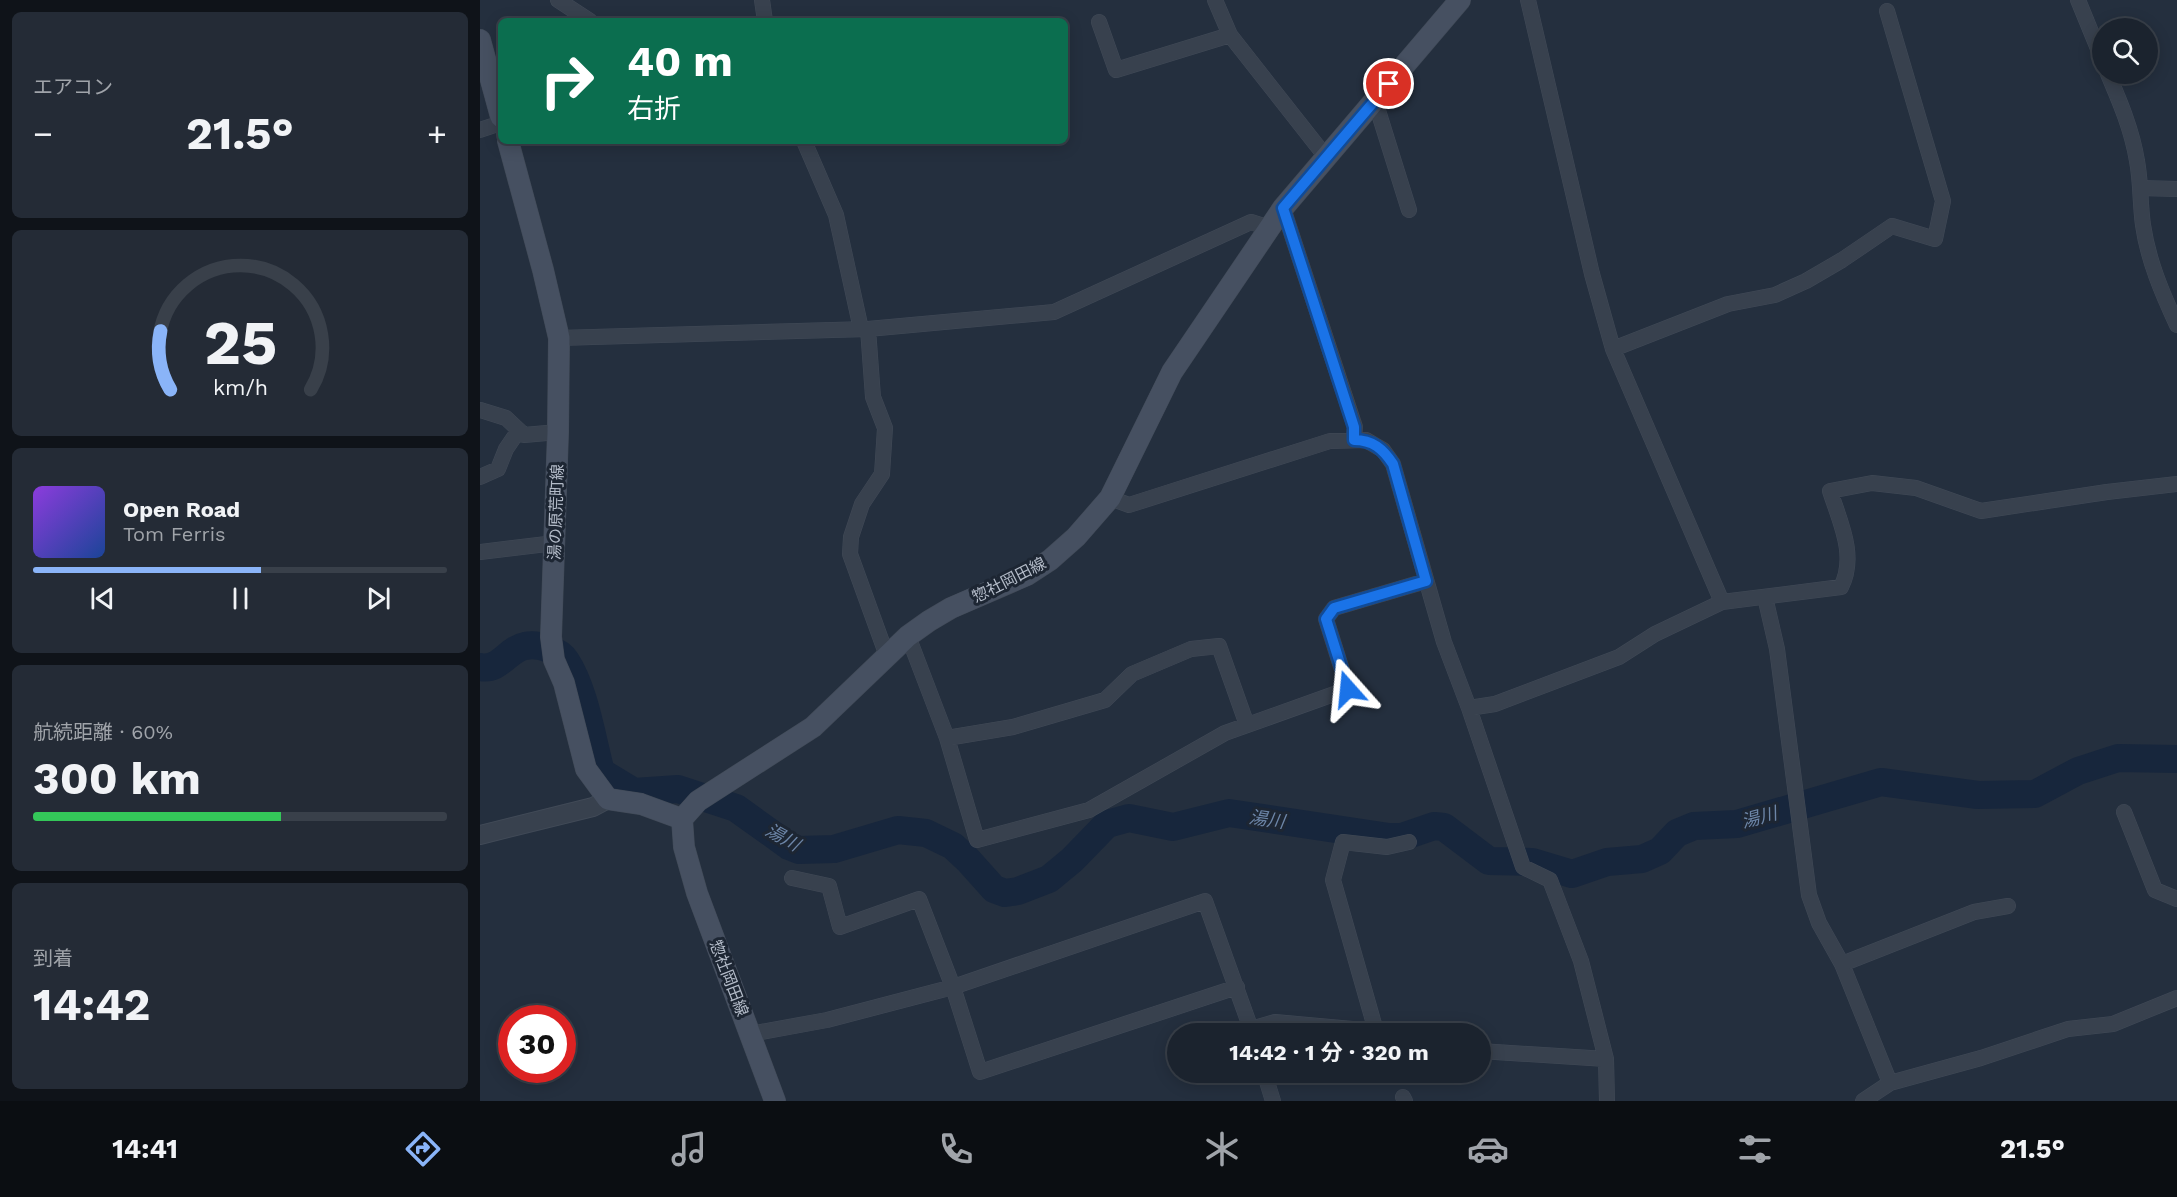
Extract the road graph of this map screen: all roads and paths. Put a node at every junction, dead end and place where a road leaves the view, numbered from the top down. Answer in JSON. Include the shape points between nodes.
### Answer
{"nodes":[{"id":1,"x":558,"y":0,"type":"edge"},
{"id":2,"x":762,"y":0,"type":"edge"},
{"id":3,"x":1215,"y":0,"type":"edge"},
{"id":4,"x":1460,"y":0,"type":"edge"},
{"id":5,"x":1528,"y":0,"type":"edge"},
{"id":6,"x":2078,"y":0,"type":"edge"},
{"id":7,"x":1887,"y":12,"type":"dead end"},
{"id":8,"x":586,"y":18,"type":"edge"},
{"id":9,"x":765,"y":18,"type":"edge"},
{"id":10,"x":1099,"y":22,"type":"dead end"},
{"id":11,"x":2092,"y":34,"type":"edge"},
{"id":12,"x":1230,"y":35,"type":"junction"},
{"id":13,"x":480,"y":40,"type":"edge"},
{"id":14,"x":2112,"y":84,"type":"edge"},
{"id":15,"x":1375,"y":101,"type":"junction"},
{"id":16,"x":498,"y":106,"type":"edge"},
{"id":17,"x":498,"y":124,"type":"edge"},
{"id":18,"x":480,"y":130,"type":"edge"},
{"id":19,"x":508,"y":144,"type":"edge"},
{"id":20,"x":805,"y":144,"type":"edge"},
{"id":21,"x":1326,"y":157,"type":"junction"},
{"id":22,"x":2140,"y":188,"type":"junction"},
{"id":23,"x":2177,"y":189,"type":"edge"},
{"id":24,"x":1283,"y":208,"type":"junction"},
{"id":25,"x":1409,"y":210,"type":"dead end"},
{"id":26,"x":1270,"y":228,"type":"junction"},
{"id":27,"x":2177,"y":325,"type":"edge"},
{"id":28,"x":865,"y":329,"type":"junction"},
{"id":29,"x":559,"y":338,"type":"junction"},
{"id":30,"x":1613,"y":349,"type":"junction"},
{"id":31,"x":480,"y":410,"type":"edge"},
{"id":32,"x":519,"y":430,"type":"junction"},
{"id":33,"x":558,"y":432,"type":"junction"},
{"id":34,"x":1354,"y":440,"type":"junction"},
{"id":35,"x":480,"y":477,"type":"edge"},
{"id":36,"x":2177,"y":484,"type":"edge"},
{"id":37,"x":1110,"y":498,"type":"junction"},
{"id":38,"x":555,"y":543,"type":"junction"},
{"id":39,"x":480,"y":552,"type":"edge"},
{"id":40,"x":1426,"y":581,"type":"junction"},
{"id":41,"x":1765,"y":597,"type":"junction"},
{"id":42,"x":1722,"y":602,"type":"junction"},
{"id":43,"x":908,"y":636,"type":"junction"},
{"id":44,"x":887,"y":656,"type":"junction"},
{"id":45,"x":1470,"y":708,"type":"junction"},
{"id":46,"x":1247,"y":725,"type":"junction"},
{"id":47,"x":947,"y":738,"type":"junction"},
{"id":48,"x":608,"y":800,"type":"junction"},
{"id":49,"x":2124,"y":812,"type":"dead end"},
{"id":50,"x":682,"y":819,"type":"junction"},
{"id":51,"x":480,"y":835,"type":"edge"},
{"id":52,"x":1409,"y":843,"type":"dead end"},
{"id":53,"x":792,"y":878,"type":"dead end"},
{"id":54,"x":2177,"y":899,"type":"edge"},
{"id":55,"x":2008,"y":906,"type":"dead end"},
{"id":56,"x":1842,"y":964,"type":"junction"},
{"id":57,"x":953,"y":987,"type":"junction"},
{"id":58,"x":1237,"y":987,"type":"junction"},
{"id":59,"x":2177,"y":998,"type":"edge"},
{"id":60,"x":1249,"y":1023,"type":"edge"},
{"id":61,"x":1374,"y":1023,"type":"edge"},
{"id":62,"x":750,"y":1034,"type":"junction"},
{"id":63,"x":1491,"y":1053,"type":"edge"},
{"id":64,"x":1606,"y":1059,"type":"junction"},
{"id":65,"x":1267,"y":1083,"type":"edge"},
{"id":66,"x":1890,"y":1083,"type":"junction"},
{"id":67,"x":775,"y":1101,"type":"edge"},
{"id":68,"x":1273,"y":1101,"type":"edge"},
{"id":69,"x":1607,"y":1101,"type":"edge"},
{"id":70,"x":1863,"y":1101,"type":"edge"}],
"edges":[{"from":1,"to":8,"type":"street"},
{"from":2,"to":9,"type":"street"},
{"from":3,"to":12,"type":"street"},
{"from":4,"to":15,"type":"main road","name":"惣社岡田線"},
{"from":5,"to":30,"type":"street"},
{"from":6,"to":11,"type":"street"},
{"from":7,"to":30,"type":"street","via":[[1943,201],[1935,239],[1892,226],[1833,265],[1775,295],[1728,304]]},
{"from":10,"to":12,"type":"street","via":[[1116,70]]},
{"from":12,"to":21,"type":"street"},
{"from":13,"to":16,"type":"main road"},
{"from":14,"to":22,"type":"street","via":[[2130,129]]},
{"from":15,"to":21,"type":"main road","name":"惣社岡田線"},
{"from":15,"to":25,"type":"street"},
{"from":17,"to":18,"type":"street"},
{"from":19,"to":29,"type":"main road","name":"湯の原荒町線"},
{"from":20,"to":28,"type":"street","via":[[836,215]]},
{"from":21,"to":24,"type":"main road","name":"惣社岡田線"},
{"from":22,"to":23,"type":"street"},
{"from":22,"to":27,"type":"street","via":[[2149,253]]},
{"from":24,"to":26,"type":"main road","name":"惣社岡田線"},
{"from":24,"to":34,"type":"street","via":[[1354,427]]},
{"from":26,"to":28,"type":"street","via":[[1251,222],[1054,312]]},
{"from":26,"to":37,"type":"main road","name":"惣社岡田線","via":[[1172,372]]},
{"from":28,"to":29,"type":"street"},
{"from":28,"to":44,"type":"street","via":[[873,397],[885,428],[882,474],[862,504],[850,554]]},
{"from":29,"to":33,"type":"main road","name":"湯の原荒町線"},
{"from":30,"to":42,"type":"street"},
{"from":31,"to":32,"type":"street","via":[[506,418]]},
{"from":32,"to":33,"type":"street","via":[[524,435]]},
{"from":32,"to":35,"type":"street","via":[[498,469]]},
{"from":33,"to":38,"type":"main road","name":"湯の原荒町線"},
{"from":34,"to":37,"type":"street","via":[[1330,441],[1129,505]]},
{"from":34,"to":40,"type":"street","via":[[1366,440],[1383,450],[1393,464]]},
{"from":36,"to":41,"type":"street","via":[[1981,510],[1916,488],[1872,483],[1830,491],[1848,558],[1848,574],[1841,587]]},
{"from":37,"to":43,"type":"main road","name":"惣社岡田線","via":[[1050,560],[951,608]]},
{"from":38,"to":39,"type":"street"},
{"from":38,"to":48,"type":"main road","name":"湯の原荒町線","via":[[551,637],[554,660],[564,683],[586,769]]},
{"from":40,"to":45,"type":"street"},
{"from":40,"to":46,"type":"street","via":[[1334,608],[1326,619],[1348,689]]},
{"from":41,"to":42,"type":"street"},
{"from":41,"to":56,"type":"street","via":[[1777,649],[1809,895],[1819,923]]},
{"from":42,"to":45,"type":"street","via":[[1654,634],[1619,657],[1495,704]]},
{"from":43,"to":44,"type":"main road","name":"惣社岡田線"},
{"from":43,"to":47,"type":"street"},
{"from":44,"to":50,"type":"main road","name":"惣社岡田線","via":[[813,728],[698,801]]},
{"from":45,"to":64,"type":"street","via":[[1523,867],[1550,880],[1568,922]]},
{"from":46,"to":47,"type":"street","via":[[1219,646],[1191,649],[1132,674],[1105,700],[1013,727]]},
{"from":46,"to":47,"type":"street","via":[[1225,733],[1089,810],[977,840]]},
{"from":48,"to":50,"type":"main road","via":[[641,804]]},
{"from":48,"to":51,"type":"street"},
{"from":49,"to":54,"type":"street","via":[[2156,890]]},
{"from":50,"to":62,"type":"main road","name":"惣社岡田線","via":[[684,847],[697,893]]},
{"from":52,"to":61,"type":"street","via":[[1387,847],[1343,842],[1333,880]]},
{"from":53,"to":57,"type":"street","via":[[829,886],[840,927],[919,899]]},
{"from":55,"to":56,"type":"street","via":[[1974,912]]},
{"from":56,"to":66,"type":"street"},
{"from":57,"to":58,"type":"street","via":[[1205,901]]},
{"from":57,"to":58,"type":"street","via":[[980,1072]]},
{"from":57,"to":62,"type":"street","via":[[827,1020]]},
{"from":58,"to":60,"type":"street"},
{"from":59,"to":66,"type":"street","via":[[2114,1023],[2068,1029]]},
{"from":62,"to":67,"type":"main road","name":"惣社岡田線"},
{"from":63,"to":64,"type":"street"},
{"from":64,"to":69,"type":"street"},
{"from":65,"to":68,"type":"street"},
{"from":66,"to":70,"type":"street"}]}
